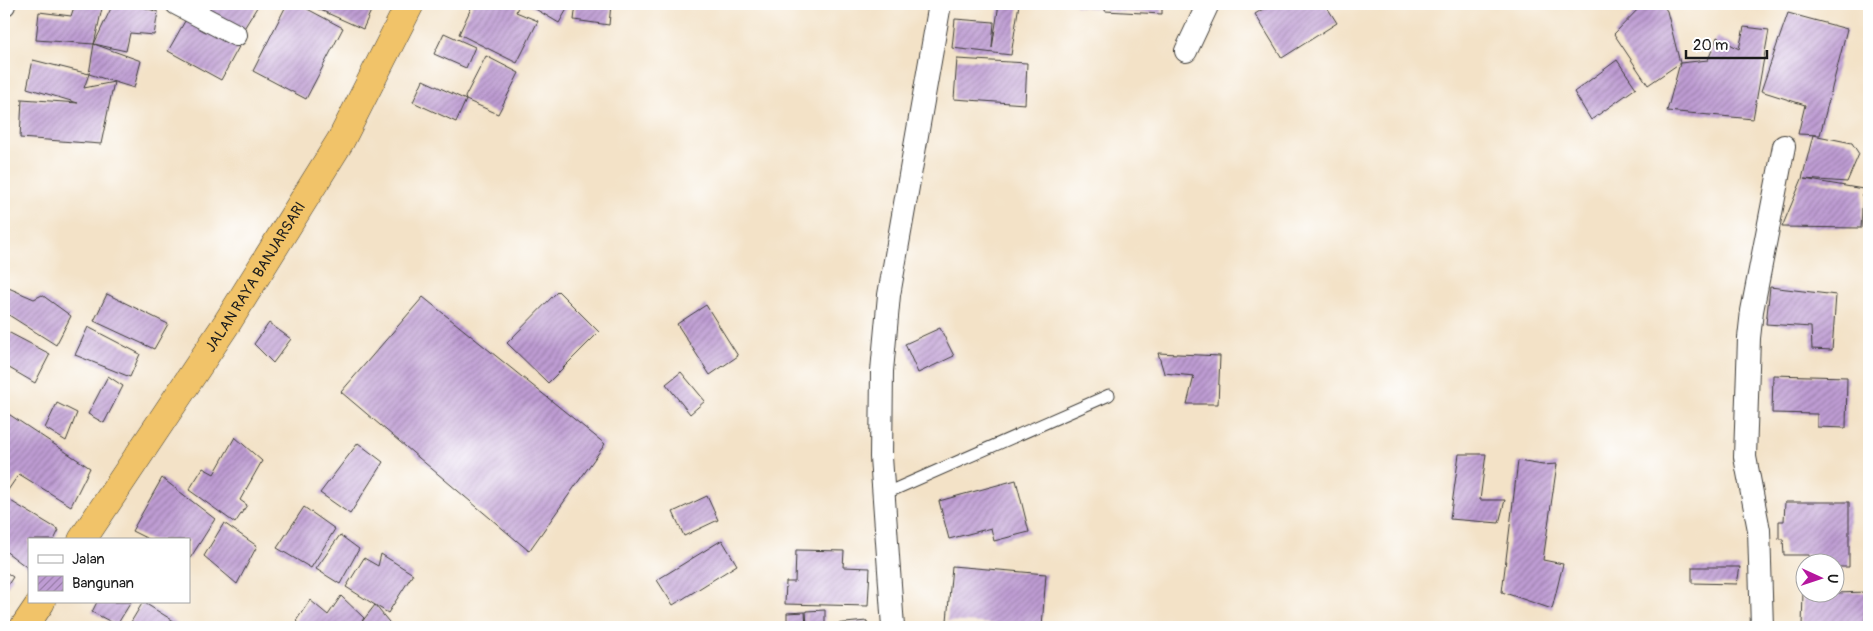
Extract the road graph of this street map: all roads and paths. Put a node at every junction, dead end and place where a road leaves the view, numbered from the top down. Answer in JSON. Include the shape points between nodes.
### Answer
{"nodes":[{"id":1,"x":177,"y":4,"type":"edge"},
{"id":2,"x":410,"y":4,"type":"edge"},
{"id":3,"x":940,"y":4,"type":"edge"},
{"id":4,"x":1208,"y":4,"type":"edge"},
{"id":5,"x":236,"y":35,"type":"dead end"},
{"id":6,"x":1186,"y":51,"type":"dead end"},
{"id":7,"x":1784,"y":146,"type":"dead end"},
{"id":8,"x":1109,"y":396,"type":"dead end"},
{"id":9,"x":884,"y":494,"type":"junction"},
{"id":10,"x":83,"y":538,"type":"edge"},
{"id":11,"x":40,"y":604,"type":"edge"},
{"id":12,"x":24,"y":627,"type":"edge"},
{"id":13,"x":893,"y":627,"type":"edge"},
{"id":14,"x":1762,"y":627,"type":"edge"}],
"edges":[{"from":1,"to":5,"type":"street"},
{"from":2,"to":10,"type":"highway","name":"JALAN RAYA BANJARSARI","via":[[341,140],[227,323]]},
{"from":3,"to":9,"type":"street","via":[[889,295],[882,371]]},
{"from":4,"to":6,"type":"street"},
{"from":7,"to":14,"type":"street","via":[[1749,338],[1745,457],[1759,530]]},
{"from":8,"to":9,"type":"lane"},
{"from":9,"to":13,"type":"street"},
{"from":11,"to":12,"type":"highway"}]}
